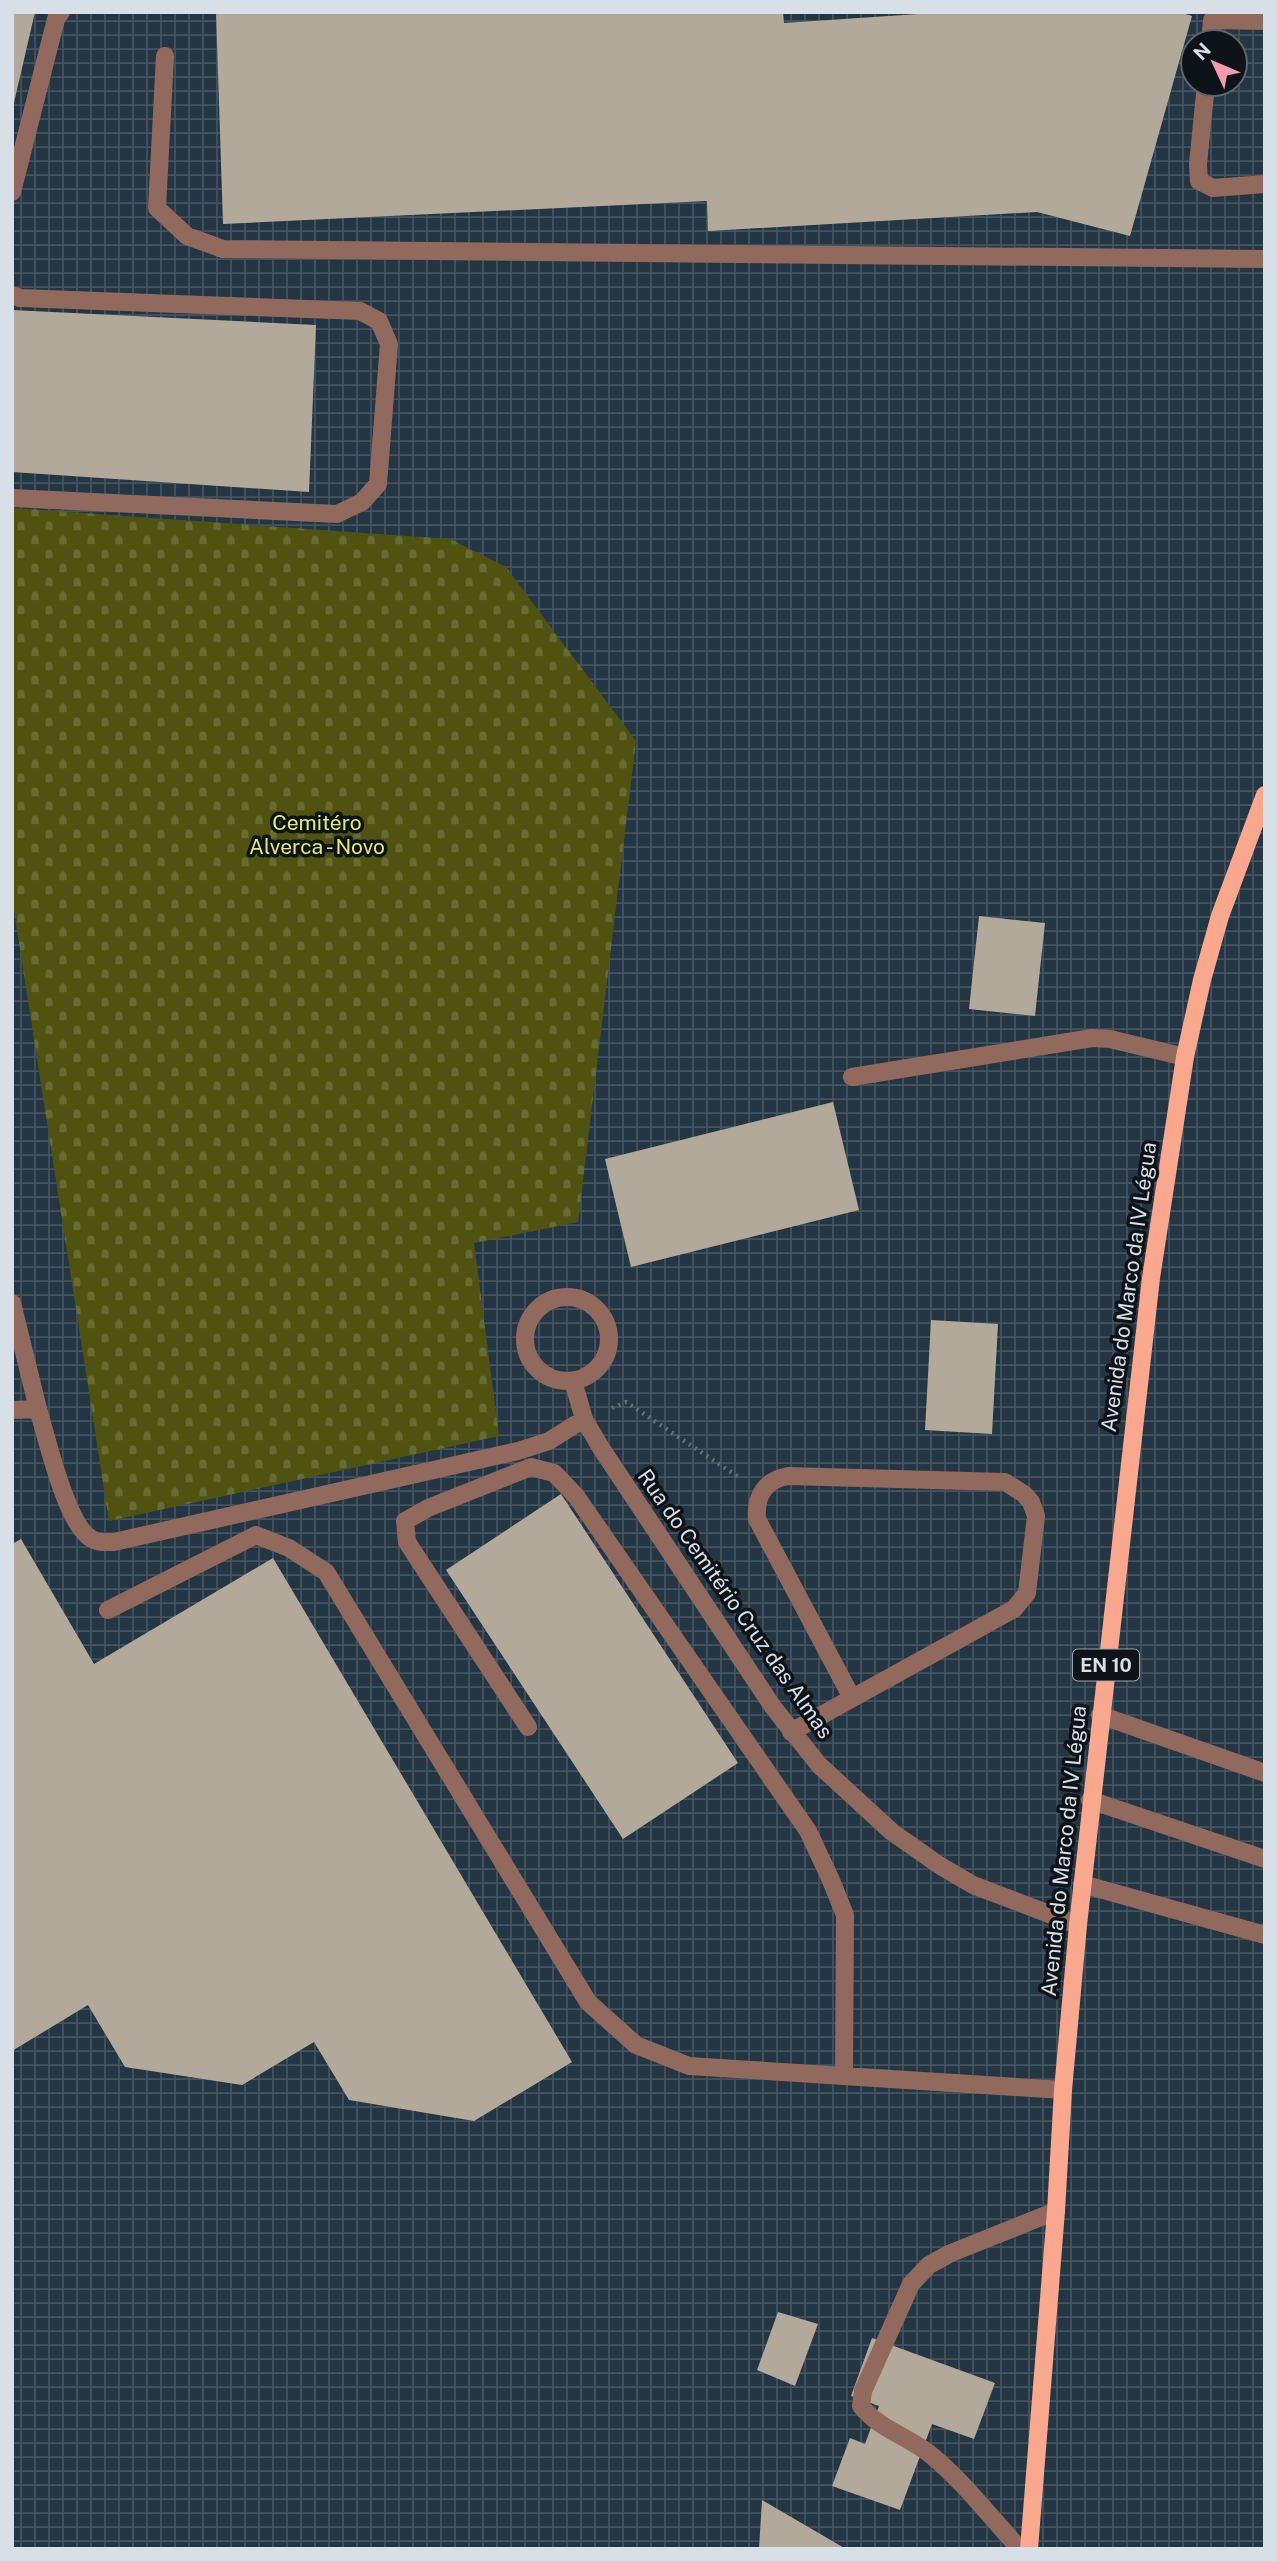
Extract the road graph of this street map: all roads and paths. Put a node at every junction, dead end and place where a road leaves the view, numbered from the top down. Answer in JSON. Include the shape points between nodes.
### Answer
{"nodes":[{"id":1,"x":61,"y":12,"type":"edge"},
{"id":2,"x":1265,"y":21,"type":"edge"},
{"id":3,"x":1211,"y":28,"type":"edge"},
{"id":4,"x":165,"y":56,"type":"dead end"},
{"id":5,"x":1205,"y":98,"type":"edge"},
{"id":6,"x":1265,"y":184,"type":"edge"},
{"id":7,"x":12,"y":192,"type":"edge"},
{"id":8,"x":1265,"y":259,"type":"edge"},
{"id":9,"x":12,"y":295,"type":"edge"},
{"id":10,"x":12,"y":498,"type":"edge"},
{"id":11,"x":1265,"y":795,"type":"edge"},
{"id":12,"x":1185,"y":1057,"type":"junction"},
{"id":13,"x":852,"y":1077,"type":"dead end"},
{"id":14,"x":12,"y":1303,"type":"edge"},
{"id":15,"x":573,"y":1381,"type":"junction"},
{"id":16,"x":38,"y":1409,"type":"junction"},
{"id":17,"x":12,"y":1410,"type":"edge"},
{"id":18,"x":584,"y":1419,"type":"junction"},
{"id":19,"x":761,"y":1492,"type":"junction"},
{"id":20,"x":108,"y":1610,"type":"dead end"},
{"id":21,"x":852,"y":1698,"type":"junction"},
{"id":22,"x":1100,"y":1715,"type":"junction"},
{"id":23,"x":528,"y":1727,"type":"dead end"},
{"id":24,"x":791,"y":1732,"type":"junction"},
{"id":25,"x":1265,"y":1773,"type":"edge"},
{"id":26,"x":1090,"y":1800,"type":"junction"},
{"id":27,"x":1265,"y":1859,"type":"edge"},
{"id":28,"x":1082,"y":1884,"type":"junction"},
{"id":29,"x":1078,"y":1925,"type":"junction"},
{"id":30,"x":1265,"y":1935,"type":"edge"},
{"id":31,"x":844,"y":2076,"type":"junction"},
{"id":32,"x":1063,"y":2091,"type":"junction"},
{"id":33,"x":1056,"y":2211,"type":"junction"},
{"id":34,"x":1020,"y":2549,"type":"edge"},
{"id":35,"x":1029,"y":2549,"type":"edge"}],
"edges":[{"from":1,"to":7,"type":"street"},
{"from":2,"to":3,"type":"street","via":[[1212,20]]},
{"from":4,"to":8,"type":"street","via":[[158,208],[187,236],[223,249]]},
{"from":5,"to":6,"type":"street","via":[[1199,181],[1213,188]]},
{"from":9,"to":10,"type":"street","via":[[360,311],[379,321],[389,344],[378,484],[362,502],[337,514]]},
{"from":11,"to":12,"type":"main road","name":"Avenida do Marco da IV Légua","number":"EN 10","via":[[1220,916]]},
{"from":12,"to":13,"type":"street","via":[[1092,1038]]},
{"from":12,"to":22,"type":"main road","name":"Avenida do Marco da IV Légua","number":"EN 10","via":[[1151,1278]]},
{"from":14,"to":16,"type":"street"},
{"from":15,"to":15,"type":"street","via":[[597,1369],[610,1345],[605,1319],[597,1308],[573,1296],[546,1302],[535,1311],[527,1324],[526,1346],[534,1365],[545,1375]]},
{"from":15,"to":18,"type":"street","name":"Rua do Cemitério Cruz das Almas"},
{"from":16,"to":17,"type":"street"},
{"from":16,"to":18,"type":"street","via":[[76,1522],[92,1539],[114,1542],[518,1451],[549,1441]]},
{"from":18,"to":19,"type":"path","via":[[626,1402]]},
{"from":18,"to":24,"type":"street","name":"Rua do Cemitério Cruz das Almas"},
{"from":19,"to":21,"type":"street","via":[[757,1519]]},
{"from":19,"to":21,"type":"street","via":[[776,1478],[788,1476],[1005,1482],[1031,1502],[1036,1516],[1029,1583],[1022,1601]]},
{"from":20,"to":31,"type":"street","via":[[257,1535],[289,1548],[326,1572],[588,2002],[636,2045],[689,2066]]},
{"from":21,"to":24,"type":"street"},
{"from":22,"to":25,"type":"street"},
{"from":22,"to":26,"type":"main road","name":"Avenida do Marco da IV Légua","number":"EN 10"},
{"from":23,"to":31,"type":"street","via":[[407,1542],[405,1521],[531,1467],[554,1473],[576,1496],[808,1831],[845,1915]]},
{"from":24,"to":29,"type":"street","name":"Rua do Cemitério Cruz das Almas","via":[[854,1799],[939,1865],[973,1885]]},
{"from":26,"to":27,"type":"street"},
{"from":26,"to":28,"type":"main road","name":"Avenida do Marco da IV Légua","number":"EN 10"},
{"from":28,"to":29,"type":"main road","name":"Avenida do Marco da IV Légua","number":"EN 10"},
{"from":28,"to":30,"type":"street"},
{"from":29,"to":32,"type":"main road","name":"Avenida do Marco da IV Légua","number":"EN 10"},
{"from":31,"to":32,"type":"street"},
{"from":32,"to":33,"type":"main road","name":"Avenida do Marco da IV Légua","number":"EN 10"},
{"from":33,"to":34,"type":"street","via":[[929,2265],[911,2284],[863,2391],[862,2406],[872,2420],[931,2455]]},
{"from":33,"to":35,"type":"main road","name":"Avenida do Marco da IV Légua","number":"EN 10"}]}
